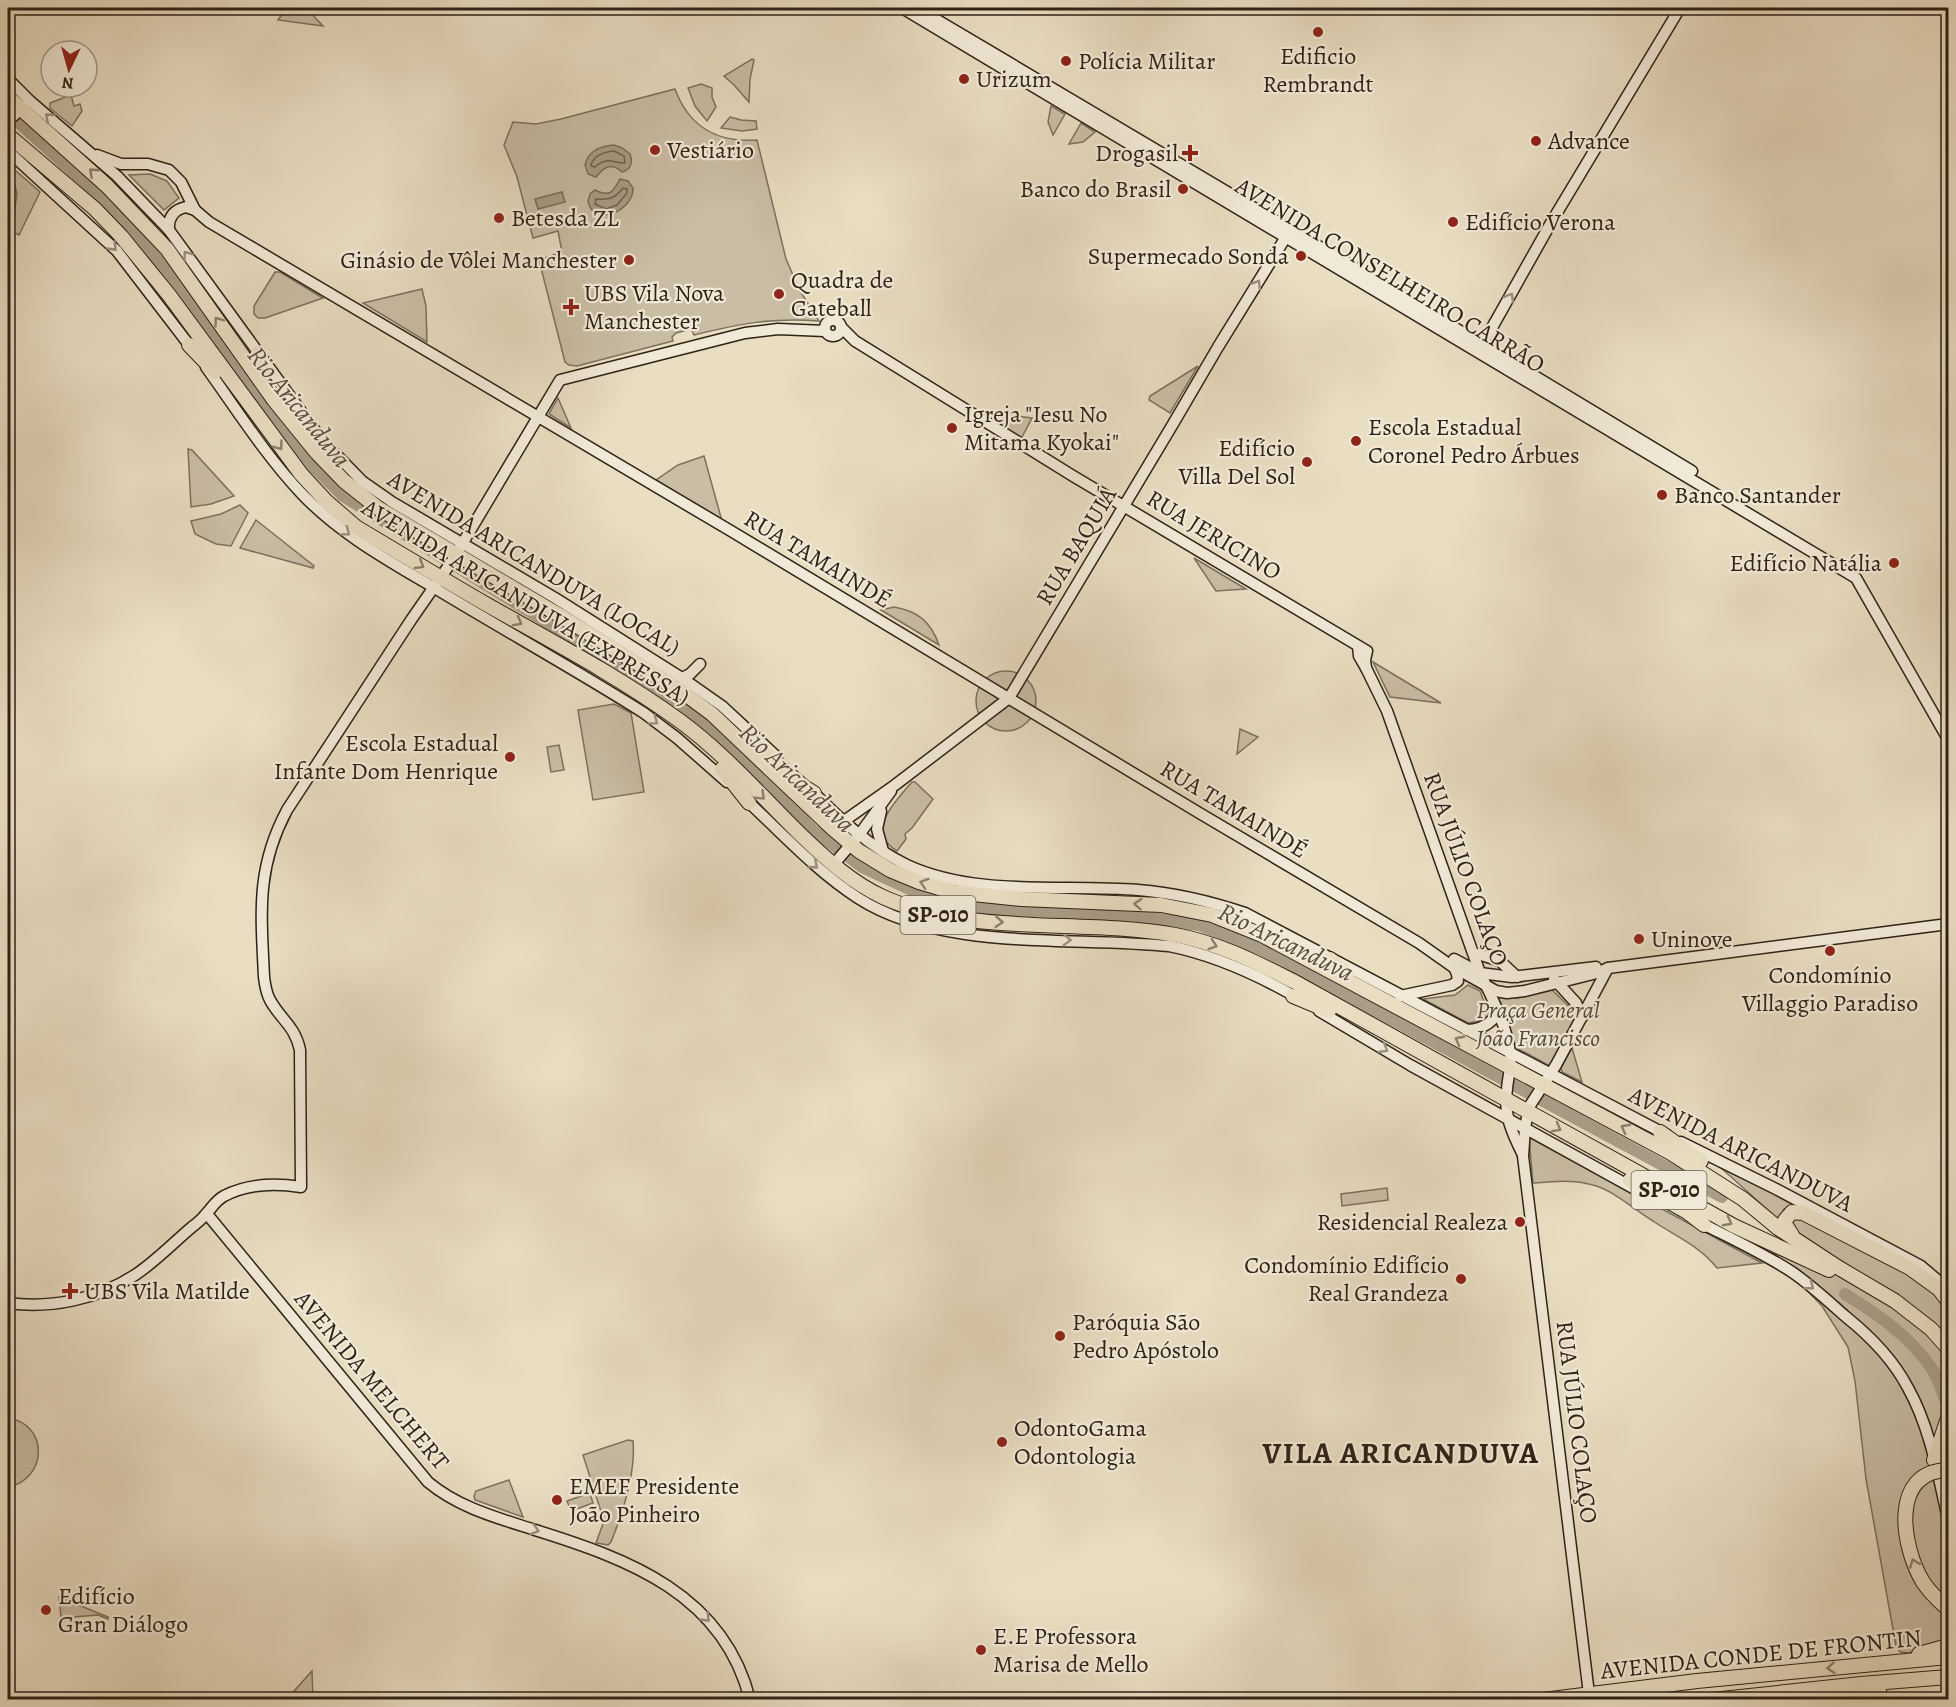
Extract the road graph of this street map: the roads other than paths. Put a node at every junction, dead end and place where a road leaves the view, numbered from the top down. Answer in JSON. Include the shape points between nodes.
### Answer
{"nodes":[{"id":1,"x":902,"y":8,"type":"edge"},
{"id":2,"x":917,"y":8,"type":"edge"},
{"id":3,"x":1680,"y":8,"type":"edge"},
{"id":4,"x":8,"y":71,"type":"edge"},
{"id":5,"x":9,"y":81,"type":"edge"},
{"id":6,"x":14,"y":106,"type":"edge"},
{"id":7,"x":8,"y":135,"type":"edge"},
{"id":8,"x":8,"y":151,"type":"edge"},
{"id":9,"x":91,"y":153,"type":"junction"},
{"id":10,"x":195,"y":210,"type":"junction"},
{"id":11,"x":169,"y":230,"type":"junction"},
{"id":12,"x":1288,"y":234,"type":"junction"},
{"id":13,"x":189,"y":345,"type":"junction"},
{"id":14,"x":1478,"y":347,"type":"junction"},
{"id":15,"x":258,"y":352,"type":"junction"},
{"id":16,"x":256,"y":414,"type":"junction"},
{"id":17,"x":538,"y":418,"type":"junction"},
{"id":18,"x":310,"y":444,"type":"junction"},
{"id":19,"x":1124,"y":505,"type":"junction"},
{"id":20,"x":457,"y":553,"type":"junction"},
{"id":21,"x":440,"y":579,"type":"junction"},
{"id":22,"x":1362,"y":649,"type":"joint"},
{"id":23,"x":700,"y":664,"type":"dead end"},
{"id":24,"x":682,"y":678,"type":"junction"},
{"id":25,"x":646,"y":698,"type":"junction"},
{"id":26,"x":1009,"y":698,"type":"junction"},
{"id":27,"x":712,"y":714,"type":"junction"},
{"id":28,"x":1948,"y":739,"type":"edge"},
{"id":29,"x":895,"y":785,"type":"junction"},
{"id":30,"x":814,"y":793,"type":"junction"},
{"id":31,"x":749,"y":803,"type":"junction"},
{"id":32,"x":883,"y":804,"type":"junction"},
{"id":33,"x":844,"y":822,"type":"junction"},
{"id":34,"x":855,"y":844,"type":"junction"},
{"id":35,"x":883,"y":851,"type":"junction"},
{"id":36,"x":834,"y":864,"type":"junction"},
{"id":37,"x":1948,"y":924,"type":"edge"},
{"id":38,"x":1475,"y":951,"type":"junction"},
{"id":39,"x":1330,"y":959,"type":"junction"},
{"id":40,"x":1457,"y":964,"type":"junction"},
{"id":41,"x":1608,"y":968,"type":"junction"},
{"id":42,"x":1480,"y":973,"type":"junction"},
{"id":43,"x":1497,"y":976,"type":"junction"},
{"id":44,"x":1514,"y":977,"type":"junction"},
{"id":45,"x":1553,"y":978,"type":"junction"},
{"id":46,"x":1487,"y":987,"type":"junction"},
{"id":47,"x":1293,"y":996,"type":"junction"},
{"id":48,"x":1400,"y":996,"type":"junction"},
{"id":49,"x":1385,"y":1001,"type":"junction"},
{"id":50,"x":1499,"y":1012,"type":"junction"},
{"id":51,"x":1582,"y":1017,"type":"junction"},
{"id":52,"x":1465,"y":1029,"type":"junction"},
{"id":53,"x":1405,"y":1044,"type":"junction"},
{"id":54,"x":1510,"y":1054,"type":"junction"},
{"id":55,"x":1510,"y":1070,"type":"junction"},
{"id":56,"x":1544,"y":1082,"type":"junction"},
{"id":57,"x":1506,"y":1095,"type":"junction"},
{"id":58,"x":1528,"y":1109,"type":"junction"},
{"id":59,"x":1507,"y":1119,"type":"junction"},
{"id":60,"x":1525,"y":1128,"type":"junction"},
{"id":61,"x":1660,"y":1132,"type":"junction"},
{"id":62,"x":1584,"y":1143,"type":"junction"},
{"id":63,"x":1523,"y":1156,"type":"junction"},
{"id":64,"x":207,"y":1214,"type":"junction"},
{"id":65,"x":1762,"y":1214,"type":"junction"},
{"id":66,"x":1704,"y":1225,"type":"junction"},
{"id":67,"x":1802,"y":1243,"type":"junction"},
{"id":68,"x":1837,"y":1270,"type":"junction"},
{"id":69,"x":1948,"y":1289,"type":"edge"},
{"id":70,"x":1948,"y":1301,"type":"edge"},
{"id":71,"x":8,"y":1303,"type":"edge"},
{"id":72,"x":1948,"y":1348,"type":"edge"},
{"id":73,"x":1948,"y":1357,"type":"edge"},
{"id":74,"x":1948,"y":1418,"type":"edge"},
{"id":75,"x":1934,"y":1460,"type":"junction"},
{"id":76,"x":1948,"y":1470,"type":"edge"},
{"id":77,"x":1948,"y":1519,"type":"edge"},
{"id":78,"x":1948,"y":1609,"type":"edge"},
{"id":79,"x":1948,"y":1646,"type":"edge"},
{"id":80,"x":1948,"y":1657,"type":"edge"},
{"id":81,"x":1890,"y":1663,"type":"junction"},
{"id":82,"x":1948,"y":1677,"type":"edge"},
{"id":83,"x":1948,"y":1684,"type":"edge"},
{"id":84,"x":1589,"y":1694,"type":"junction"},
{"id":85,"x":750,"y":1700,"type":"edge"},
{"id":86,"x":1543,"y":1700,"type":"edge"},
{"id":87,"x":1712,"y":1700,"type":"edge"},
{"id":88,"x":1807,"y":1700,"type":"edge"}],
"edges":[{"from":1,"to":12,"type":"street","name":"AVENIDA CONSELHEIRO CARRÃO"},
{"from":2,"to":12,"type":"street","name":"AVENIDA CONSELHEIRO CARRÃO"},
{"from":14,"to":3,"type":"street","one_way":true},
{"from":4,"to":5,"type":"street"},
{"from":5,"to":6,"type":"street"},
{"from":9,"to":6,"type":"street","name":"AVENIDA ARICANDUVA (LOCAL)","one_way":true},
{"from":18,"to":6,"type":"highway","number":"SP-010","one_way":true,"via":[[274,400],[167,249],[69,150]]},
{"from":7,"to":16,"type":"highway","name":"AVENIDA ARICANDUVA (EXPRESSA)","number":"SP-010","via":[[121,236]]},
{"from":8,"to":13,"type":"street","one_way":true,"via":[[117,251]]},
{"from":9,"to":10,"type":"street","via":[[121,164],[148,164],[169,170],[181,182]]},
{"from":9,"to":11,"type":"street","name":"AVENIDA ARICANDUVA (LOCAL)"},
{"from":10,"to":11,"type":"street","via":[[186,207],[175,212],[170,217]]},
{"from":10,"to":17,"type":"street","name":"RUA TAMAINDÉ","via":[[209,222]]},
{"from":15,"to":11,"type":"street","name":"AVENIDA ARICANDUVA (LOCAL)","one_way":true},
{"from":12,"to":14,"type":"street","name":"AVENIDA CONSELHEIRO CARRÃO"},
{"from":19,"to":12,"type":"street","name":"RUA BAQUIÁ","one_way":true},
{"from":13,"to":16,"type":"highway"},
{"from":13,"to":21,"type":"street","one_way":true,"via":[[302,494],[352,537]]},
{"from":14,"to":28,"type":"street","name":"AVENIDA CONSELHEIRO CARRÃO","via":[[1856,571],[1856,578]]},
{"from":15,"to":18,"type":"highway","via":[[259,366]]},
{"from":15,"to":20,"type":"street","name":"AVENIDA ARICANDUVA (LOCAL)","via":[[322,440],[353,473]]},
{"from":16,"to":21,"type":"highway","name":"AVENIDA ARICANDUVA (EXPRESSA)","number":"SP-010","one_way":true,"via":[[326,501],[356,527]]},
{"from":17,"to":19,"type":"street","name":"RUA JERICINO","via":[[560,380],[746,333],[778,329],[825,331],[828,335],[838,331]]},
{"from":17,"to":20,"type":"street"},
{"from":17,"to":26,"type":"street","name":"RUA TAMAINDÉ"},
{"from":18,"to":20,"type":"highway","number":"SP-010","via":[[355,491]]},
{"from":19,"to":22,"type":"street","name":"RUA JERICINO"},
{"from":19,"to":26,"type":"street","name":"RUA BAQUIÁ"},
{"from":20,"to":21,"type":"street"},
{"from":20,"to":24,"type":"street","name":"AVENIDA ARICANDUVA (LOCAL)","via":[[555,598]]},
{"from":20,"to":27,"type":"highway","name":"AVENIDA ARICANDUVA (EXPRESSA)","number":"SP-010","via":[[641,665]]},
{"from":21,"to":25,"type":"highway","name":"AVENIDA ARICANDUVA (EXPRESSA)","number":"SP-010","one_way":true},
{"from":21,"to":31,"type":"street","one_way":true,"via":[[644,713]]},
{"from":21,"to":64,"type":"street","via":[[287,810],[267,856],[262,892],[264,976],[271,1001],[298,1040],[301,1187],[275,1185],[234,1192],[216,1201]]},
{"from":22,"to":38,"type":"street","name":"RUA JÚLIO COLAÇO","via":[[1359,656],[1387,711]]},
{"from":23,"to":24,"type":"street"},
{"from":24,"to":30,"type":"street","name":"AVENIDA ARICANDUVA (LOCAL)","via":[[722,706]]},
{"from":25,"to":31,"type":"highway","via":[[715,760]]},
{"from":25,"to":36,"type":"highway","name":"AVENIDA ARICANDUVA (EXPRESSA)","number":"SP-010","one_way":true,"via":[[713,749]]},
{"from":26,"to":29,"type":"street","name":"RUA BAQUIÁ"},
{"from":26,"to":40,"type":"street","name":"RUA TAMAINDÉ"},
{"from":27,"to":30,"type":"highway","via":[[739,731]]},
{"from":27,"to":34,"type":"highway","name":"AVENIDA ARICANDUVA (EXPRESSA)","number":"SP-010","via":[[801,799]]},
{"from":29,"to":32,"type":"street","name":"RUA BAQUIÁ"},
{"from":29,"to":33,"type":"street","name":"RUA BAQUIÁ"},
{"from":30,"to":33,"type":"street","name":"AVENIDA ARICANDUVA (LOCAL)"},
{"from":31,"to":47,"type":"street","one_way":true,"via":[[829,878],[901,918],[978,934],[1169,946],[1216,958]]},
{"from":32,"to":34,"type":"street","name":"RUA BAQUIÁ"},
{"from":32,"to":35,"type":"street","via":[[877,829]]},
{"from":33,"to":34,"type":"street","name":"AVENIDA ARICANDUVA (LOCAL)"},
{"from":34,"to":35,"type":"street"},
{"from":34,"to":36,"type":"street","name":"RUA BAQUIÁ"},
{"from":49,"to":34,"type":"highway","number":"SP-010","one_way":true,"via":[[1262,935],[1212,915],[1161,905],[953,892],[890,870]]},
{"from":35,"to":39,"type":"street","via":[[925,872],[966,881],[1188,896],[1245,913]]},
{"from":36,"to":53,"type":"highway","name":"AVENIDA ARICANDUVA (EXPRESSA)","number":"SP-010","one_way":true,"via":[[880,896],[935,915],[1129,929],[1200,941],[1247,958],[1295,982]]},
{"from":37,"to":41,"type":"street"},
{"from":38,"to":40,"type":"street"},
{"from":38,"to":42,"type":"street","name":"RUA JÚLIO COLAÇO"},
{"from":38,"to":43,"type":"street"},
{"from":38,"to":44,"type":"street","via":[[1500,961]]},
{"from":39,"to":48,"type":"street"},
{"from":39,"to":49,"type":"highway"},
{"from":40,"to":42,"type":"street","name":"RUA TAMAINDÉ"},
{"from":40,"to":46,"type":"street","name":"RUA TAMAINDÉ"},
{"from":40,"to":48,"type":"street","via":[[1458,981],[1452,986]]},
{"from":41,"to":45,"type":"street","via":[[1598,966]]},
{"from":41,"to":51,"type":"street"},
{"from":42,"to":43,"type":"street","name":"RUA TAMAINDÉ"},
{"from":42,"to":46,"type":"street","name":"RUA JÚLIO COLAÇO"},
{"from":43,"to":44,"type":"street","name":"RUA TAMAINDÉ"},
{"from":44,"to":45,"type":"street"},
{"from":44,"to":46,"type":"street"},
{"from":45,"to":46,"type":"street","via":[[1516,992]]},
{"from":45,"to":51,"type":"street","via":[[1576,1003]]},
{"from":46,"to":50,"type":"street","name":"RUA JÚLIO COLAÇO"},
{"from":47,"to":53,"type":"highway"},
{"from":47,"to":59,"type":"street","one_way":true},
{"from":48,"to":52,"type":"street"},
{"from":55,"to":49,"type":"highway","number":"SP-010","one_way":true},
{"from":50,"to":52,"type":"street","via":[[1485,1026]]},
{"from":50,"to":54,"type":"street","name":"RUA JÚLIO COLAÇO"},
{"from":51,"to":56,"type":"street"},
{"from":52,"to":54,"type":"street"},
{"from":53,"to":57,"type":"highway","name":"AVENIDA ARICANDUVA (EXPRESSA)","number":"SP-010"},
{"from":54,"to":55,"type":"street","name":"RUA JÚLIO COLAÇO"},
{"from":54,"to":56,"type":"street","name":"AVENIDA ARICANDUVA"},
{"from":55,"to":56,"type":"highway","number":"SP-010"},
{"from":55,"to":57,"type":"street","name":"RUA JÚLIO COLAÇO"},
{"from":56,"to":58,"type":"street"},
{"from":56,"to":61,"type":"street","name":"AVENIDA ARICANDUVA"},
{"from":65,"to":56,"type":"highway","number":"SP-010","one_way":true,"via":[[1671,1153]]},
{"from":57,"to":58,"type":"highway","name":"AVENIDA ARICANDUVA (EXPRESSA)","number":"SP-010"},
{"from":57,"to":59,"type":"street","name":"RUA JÚLIO COLAÇO"},
{"from":58,"to":60,"type":"street","name":"RUA JÚLIO COLAÇO"},
{"from":58,"to":62,"type":"highway","name":"AVENIDA ARICANDUVA (EXPRESSA)","number":"SP-010","one_way":true},
{"from":59,"to":60,"type":"street"},
{"from":59,"to":63,"type":"street","name":"RUA JÚLIO COLAÇO"},
{"from":60,"to":63,"type":"street","name":"RUA JÚLIO COLAÇO"},
{"from":60,"to":66,"type":"street"},
{"from":61,"to":65,"type":"highway","via":[[1743,1193]]},
{"from":61,"to":69,"type":"street","name":"AVENIDA ARICANDUVA","via":[[1911,1261]]},
{"from":62,"to":66,"type":"highway","via":[[1607,1166]]},
{"from":62,"to":68,"type":"highway","name":"AVENIDA ARICANDUVA (EXPRESSA)","number":"SP-010","one_way":true,"via":[[1734,1226]]},
{"from":63,"to":84,"type":"street","name":"RUA JÚLIO COLAÇO"},
{"from":64,"to":71,"type":"street","via":[[143,1269],[106,1290],[51,1305]]},
{"from":64,"to":85,"type":"street","name":"AVENIDA MELCHERT","one_way":true,"via":[[422,1477],[439,1491],[479,1512],[601,1551],[673,1588],[712,1624],[728,1646]]},
{"from":65,"to":67,"type":"highway","number":"SP-010"},
{"from":66,"to":75,"type":"street","one_way":true,"via":[[1791,1272],[1880,1348],[1909,1388]]},
{"from":67,"to":68,"type":"highway","number":"SP-010"},
{"from":67,"to":70,"type":"highway","via":[[1785,1224],[1792,1212],[1803,1213],[1910,1268],[1939,1289]]},
{"from":68,"to":72,"type":"highway","number":"SP-010","via":[[1866,1283],[1914,1315]]},
{"from":68,"to":73,"type":"highway","number":"SP-010","via":[[1892,1305]]},
{"from":74,"to":75,"type":"highway"},
{"from":75,"to":77,"type":"street"},
{"from":78,"to":76,"type":"highway","one_way":true,"bridge":true,"via":[[1922,1581],[1909,1548],[1905,1522],[1908,1499],[1918,1481],[1936,1471]]},
{"from":79,"to":81,"type":"highway"},
{"from":80,"to":81,"type":"highway","name":"AVENIDA CONDE DE FRONTIN"},
{"from":81,"to":84,"type":"highway","name":"AVENIDA CONDE DE FRONTIN","one_way":true},
{"from":82,"to":87,"type":"highway","name":"AVENIDA CONDE DE FRONTIN"},
{"from":83,"to":88,"type":"highway"},
{"from":84,"to":86,"type":"highway","name":"AVENIDA CONDE DE FRONTIN"}]}
